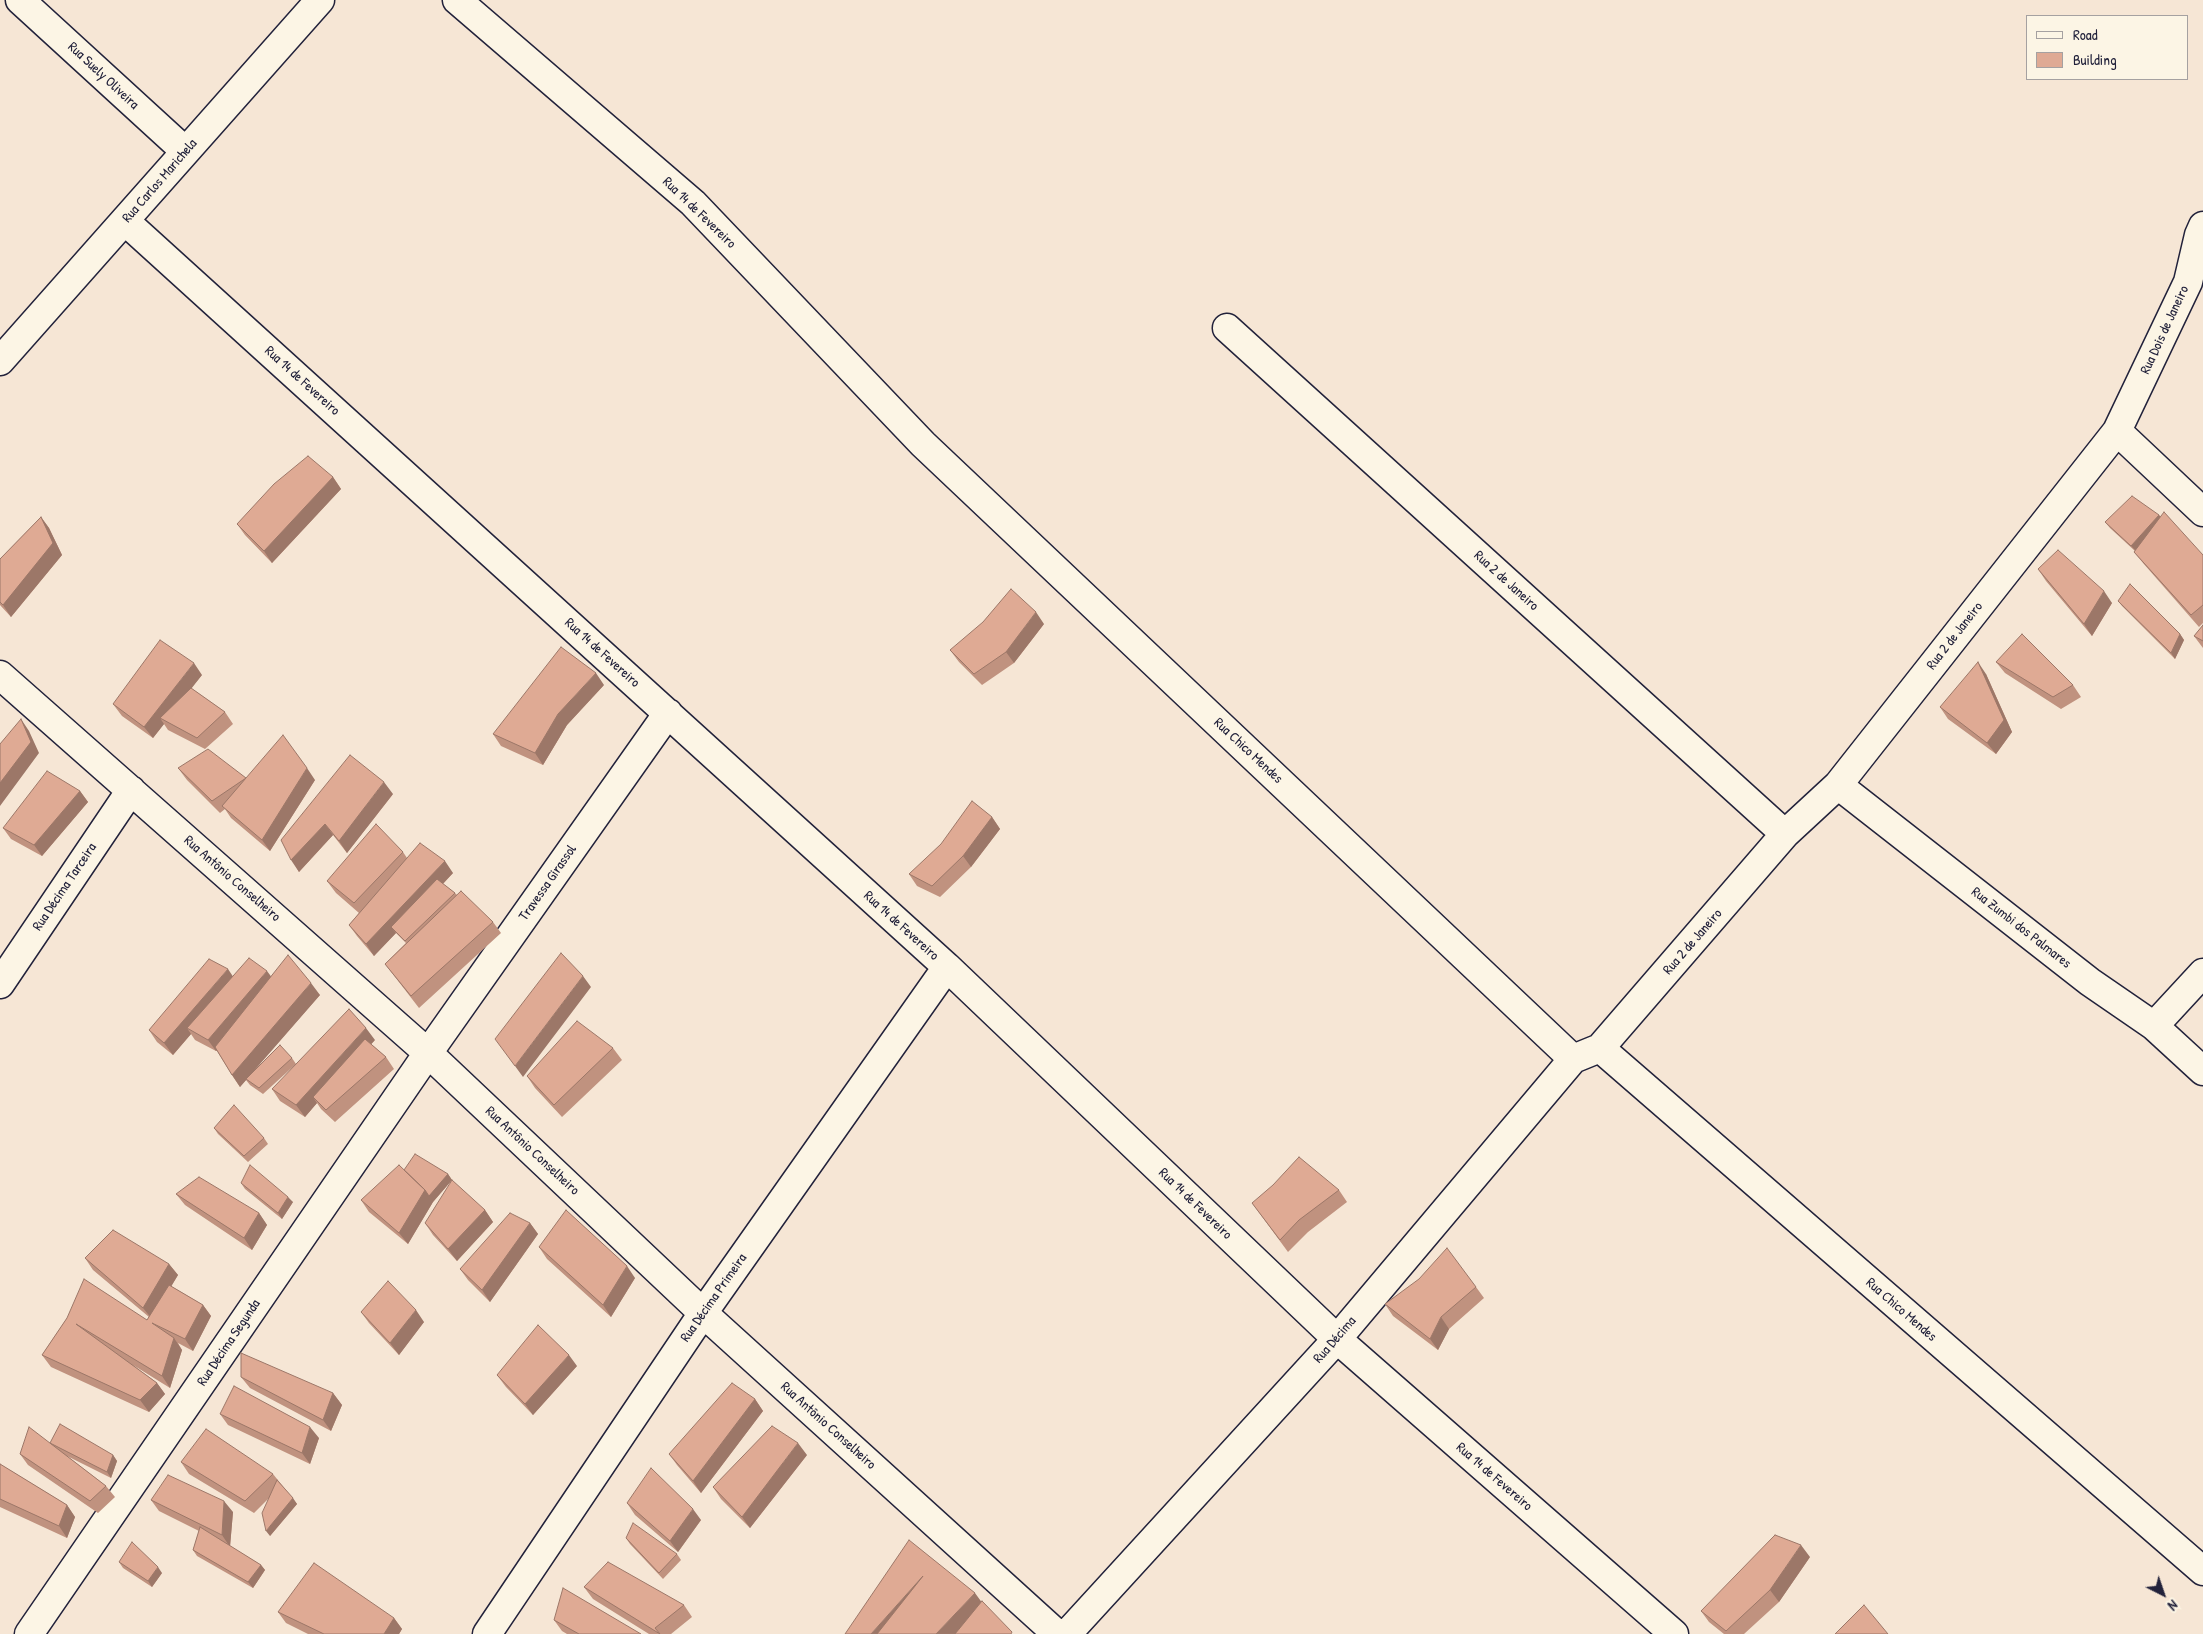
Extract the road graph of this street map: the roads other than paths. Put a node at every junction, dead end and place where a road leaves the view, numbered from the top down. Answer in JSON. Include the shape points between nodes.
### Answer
{"nodes":[{"id":1,"x":20,"y":0,"type":"edge"},
{"id":2,"x":320,"y":0,"type":"edge"},
{"id":3,"x":457,"y":0,"type":"edge"},
{"id":4,"x":185,"y":151,"type":"junction"},
{"id":5,"x":125,"y":220,"type":"junction"},
{"id":6,"x":2203,"y":226,"type":"edge"},
{"id":7,"x":1227,"y":328,"type":"dead end"},
{"id":8,"x":2,"y":356,"type":"edge"},
{"id":9,"x":2117,"y":431,"type":"junction"},
{"id":10,"x":923,"y":444,"type":"joint"},
{"id":11,"x":2203,"y":512,"type":"edge"},
{"id":12,"x":0,"y":674,"type":"edge"},
{"id":13,"x":668,"y":713,"type":"junction"},
{"id":14,"x":1838,"y":785,"type":"junction"},
{"id":15,"x":131,"y":790,"type":"junction"},
{"id":16,"x":1786,"y":834,"type":"junction"},
{"id":17,"x":947,"y":967,"type":"junction"},
{"id":18,"x":2203,"y":973,"type":"edge"},
{"id":19,"x":0,"y":984,"type":"edge"},
{"id":20,"x":2154,"y":1026,"type":"junction"},
{"id":21,"x":1600,"y":1048,"type":"junction"},
{"id":22,"x":428,"y":1053,"type":"junction"},
{"id":23,"x":1573,"y":1058,"type":"junction"},
{"id":24,"x":2203,"y":1071,"type":"edge"},
{"id":25,"x":703,"y":1313,"type":"junction"},
{"id":26,"x":1337,"y":1340,"type":"junction"},
{"id":27,"x":2203,"y":1572,"type":"edge"},
{"id":28,"x":29,"y":1634,"type":"edge"},
{"id":29,"x":487,"y":1634,"type":"edge"},
{"id":30,"x":1057,"y":1634,"type":"edge"},
{"id":31,"x":1067,"y":1634,"type":"edge"},
{"id":32,"x":1674,"y":1634,"type":"edge"}],
"edges":[{"from":1,"to":4,"type":"street","name":"Rua Suely Oliveira"},
{"from":2,"to":4,"type":"street","name":"Rua Carlos Marichela"},
{"from":3,"to":10,"type":"street","name":"Rua 14 de Fevereiro","via":[[693,203]]},
{"from":4,"to":5,"type":"street","name":"Rua Carlos Marichela"},
{"from":5,"to":8,"type":"street","name":"Rua Carlos Marichela"},
{"from":5,"to":13,"type":"street","name":"Rua 14 de Fevereiro"},
{"from":6,"to":9,"type":"street","name":"Rua Dois de Janeiro","via":[[2188,282]]},
{"from":7,"to":16,"type":"street","name":"Rua 2 de Janeiro"},
{"from":9,"to":11,"type":"street"},
{"from":9,"to":14,"type":"street","name":"Rua 2 de Janeiro"},
{"from":10,"to":23,"type":"street","name":"Rua Chico Mendes"},
{"from":12,"to":15,"type":"street","name":"Rua Antônio Conselheiro"},
{"from":13,"to":17,"type":"street","name":"Rua 14 de Fevereiro"},
{"from":13,"to":22,"type":"street","name":"Travessa Girassol"},
{"from":14,"to":16,"type":"street","name":"Rua 2 de Janeiro"},
{"from":14,"to":20,"type":"street","name":"Rua Zumbi dos Palmares","via":[[2090,982]]},
{"from":15,"to":19,"type":"street","name":"Rua Décima Tarceira"},
{"from":15,"to":22,"type":"street","name":"Rua Antônio Conselheiro"},
{"from":16,"to":21,"type":"street","name":"Rua 2 de Janeiro"},
{"from":17,"to":25,"type":"street","name":"Rua Décima Primeira"},
{"from":17,"to":26,"type":"street","name":"Rua 14 de Fevereiro"},
{"from":18,"to":20,"type":"street"},
{"from":20,"to":24,"type":"street","name":"Rua Zumbi dos Palmares"},
{"from":21,"to":23,"type":"street","name":"Rua Décima"},
{"from":21,"to":27,"type":"street","name":"Rua Chico Mendes"},
{"from":22,"to":25,"type":"street","name":"Rua Antônio Conselheiro"},
{"from":22,"to":28,"type":"street","name":"Rua Décima Segunda"},
{"from":23,"to":26,"type":"street","name":"Rua Décima"},
{"from":25,"to":29,"type":"street","name":"Rua Décima Primeira"},
{"from":25,"to":30,"type":"street","name":"Rua Antônio Conselheiro"},
{"from":26,"to":31,"type":"street","name":"Rua Décima"},
{"from":26,"to":32,"type":"street","name":"Rua 14 de Fevereiro"}]}
